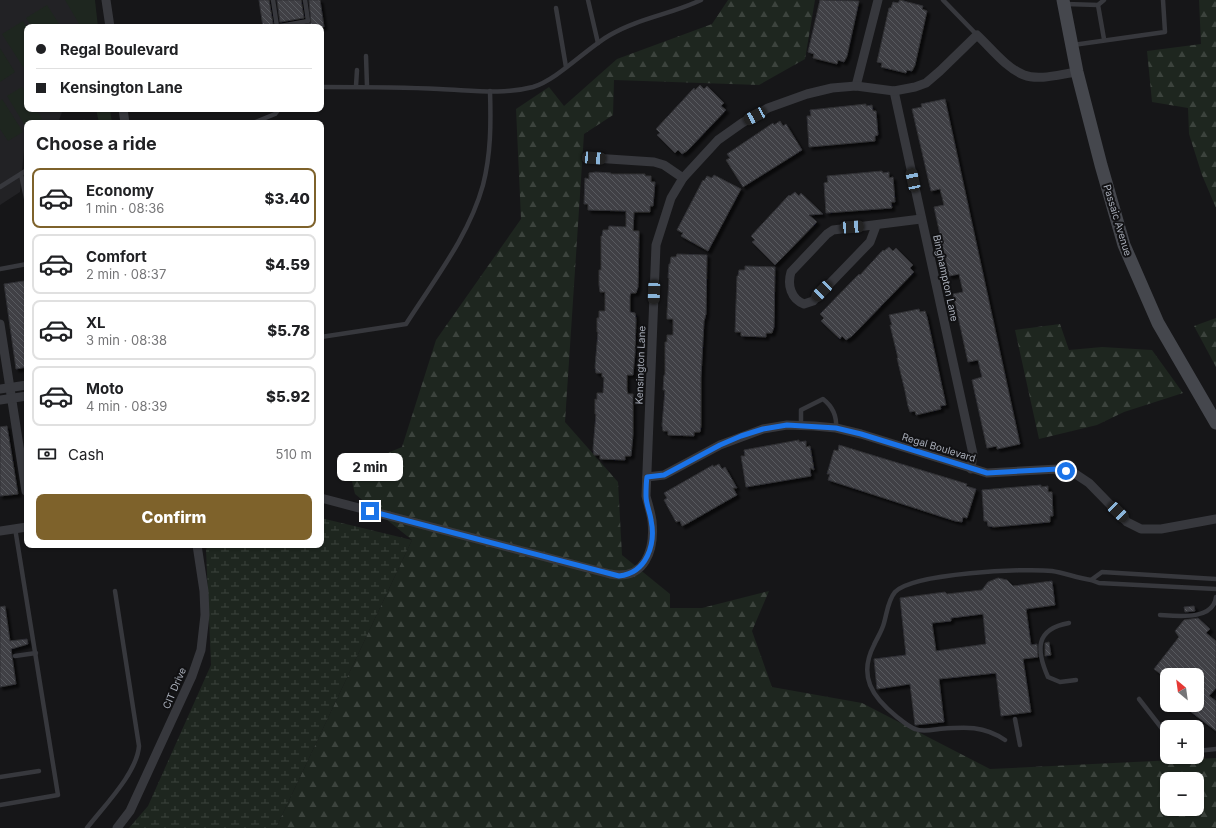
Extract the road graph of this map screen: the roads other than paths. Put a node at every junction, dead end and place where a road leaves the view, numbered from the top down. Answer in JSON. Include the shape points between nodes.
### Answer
{"nodes":[{"id":1,"x":106,"y":0,"type":"edge"},
{"id":2,"x":273,"y":0,"type":"edge"},
{"id":3,"x":305,"y":0,"type":"edge"},
{"id":4,"x":588,"y":0,"type":"edge"},
{"id":5,"x":701,"y":0,"type":"edge"},
{"id":6,"x":878,"y":0,"type":"edge"},
{"id":7,"x":943,"y":0,"type":"edge"},
{"id":8,"x":1104,"y":0,"type":"edge"},
{"id":9,"x":1163,"y":0,"type":"edge"},
{"id":10,"x":1063,"y":2,"type":"edge"},
{"id":11,"x":1098,"y":5,"type":"junction"},
{"id":12,"x":556,"y":8,"type":"dead end"},
{"id":13,"x":110,"y":24,"type":"edge"},
{"id":14,"x":276,"y":24,"type":"edge"},
{"id":15,"x":290,"y":24,"type":"edge"},
{"id":16,"x":977,"y":35,"type":"junction"},
{"id":17,"x":1104,"y":39,"type":"junction"},
{"id":18,"x":598,"y":43,"type":"junction"},
{"id":19,"x":1072,"y":45,"type":"junction"},
{"id":20,"x":366,"y":56,"type":"dead end"},
{"id":21,"x":566,"y":67,"type":"junction"},
{"id":22,"x":357,"y":70,"type":"dead end"},
{"id":23,"x":1077,"y":72,"type":"junction"},
{"id":24,"x":356,"y":86,"type":"junction"},
{"id":25,"x":367,"y":86,"type":"junction"},
{"id":26,"x":856,"y":86,"type":"junction"},
{"id":27,"x":324,"y":87,"type":"edge"},
{"id":28,"x":490,"y":91,"type":"junction"},
{"id":29,"x":894,"y":91,"type":"junction"},
{"id":30,"x":276,"y":112,"type":"edge"},
{"id":31,"x":260,"y":120,"type":"edge"},
{"id":32,"x":594,"y":158,"type":"dead end"},
{"id":33,"x":24,"y":172,"type":"edge"},
{"id":34,"x":21,"y":174,"type":"junction"},
{"id":35,"x":683,"y":178,"type":"junction"},
{"id":36,"x":0,"y":187,"type":"edge"},
{"id":37,"x":24,"y":188,"type":"edge"},
{"id":38,"x":921,"y":219,"type":"junction"},
{"id":39,"x":876,"y":226,"type":"junction"},
{"id":40,"x":24,"y":265,"type":"edge"},
{"id":41,"x":0,"y":269,"type":"edge"},
{"id":42,"x":0,"y":324,"type":"edge"},
{"id":43,"x":324,"y":337,"type":"edge"},
{"id":44,"x":24,"y":386,"type":"edge"},
{"id":45,"x":10,"y":388,"type":"junction"},
{"id":46,"x":0,"y":389,"type":"edge"},
{"id":47,"x":24,"y":397,"type":"edge"},
{"id":48,"x":11,"y":399,"type":"junction"},
{"id":49,"x":0,"y":400,"type":"edge"},
{"id":50,"x":1216,"y":423,"type":"edge"},
{"id":51,"x":801,"y":426,"type":"junction"},
{"id":52,"x":836,"y":428,"type":"junction"},
{"id":53,"x":971,"y":469,"type":"junction"},
{"id":54,"x":647,"y":477,"type":"junction"},
{"id":55,"x":24,"y":479,"type":"edge"},
{"id":56,"x":324,"y":499,"type":"edge"},
{"id":57,"x":1216,"y":519,"type":"edge"},
{"id":58,"x":24,"y":527,"type":"edge"},
{"id":59,"x":15,"y":528,"type":"junction"},
{"id":60,"x":0,"y":531,"type":"edge"},
{"id":61,"x":197,"y":548,"type":"edge"},
{"id":62,"x":1216,"y":578,"type":"edge"},
{"id":63,"x":1091,"y":580,"type":"junction"},
{"id":64,"x":1216,"y":589,"type":"edge"},
{"id":65,"x":115,"y":591,"type":"dead end"},
{"id":66,"x":1216,"y":597,"type":"edge"},
{"id":67,"x":1160,"y":616,"type":"dead end"},
{"id":68,"x":1069,"y":623,"type":"dead end"},
{"id":69,"x":36,"y":652,"type":"junction"},
{"id":70,"x":15,"y":656,"type":"dead end"},
{"id":71,"x":1076,"y":680,"type":"dead end"},
{"id":72,"x":1138,"y":699,"type":"dead end"},
{"id":73,"x":1015,"y":719,"type":"dead end"},
{"id":74,"x":1160,"y":726,"type":"edge"},
{"id":75,"x":1006,"y":740,"type":"dead end"},
{"id":76,"x":1020,"y":745,"type":"dead end"},
{"id":77,"x":1216,"y":749,"type":"edge"},
{"id":78,"x":1204,"y":750,"type":"edge"},
{"id":79,"x":39,"y":771,"type":"dead end"},
{"id":80,"x":0,"y":777,"type":"edge"},
{"id":81,"x":0,"y":805,"type":"edge"},
{"id":82,"x":87,"y":828,"type":"edge"},
{"id":83,"x":117,"y":828,"type":"edge"}],
"edges":[{"from":1,"to":13,"type":"street"},
{"from":2,"to":14,"type":"lane"},
{"from":3,"to":15,"type":"lane","via":[[308,20]]},
{"from":4,"to":18,"type":"lane"},
{"from":5,"to":18,"type":"lane","via":[[687,7],[631,23]]},
{"from":6,"to":26,"type":"street"},
{"from":7,"to":16,"type":"lane"},
{"from":8,"to":11,"type":"lane"},
{"from":9,"to":17,"type":"lane","via":[[1165,32]]},
{"from":10,"to":11,"type":"lane"},
{"from":10,"to":19,"type":"main road","name":"Passaic Avenue"},
{"from":11,"to":17,"type":"lane"},
{"from":12,"to":21,"type":"lane"},
{"from":16,"to":23,"type":"street","via":[[1010,66],[1025,75],[1039,77]]},
{"from":16,"to":29,"type":"street","name":"Kensington Lane","via":[[926,83]]},
{"from":17,"to":19,"type":"lane"},
{"from":18,"to":21,"type":"lane"},
{"from":19,"to":23,"type":"main road","name":"Passaic Avenue"},
{"from":20,"to":25,"type":"lane"},
{"from":21,"to":28,"type":"lane","via":[[547,82],[533,87]]},
{"from":22,"to":24,"type":"lane"},
{"from":23,"to":50,"type":"main road","name":"Passaic Avenue","via":[[1124,245],[1158,323]]},
{"from":24,"to":25,"type":"lane"},
{"from":24,"to":27,"type":"lane"},
{"from":25,"to":28,"type":"lane"},
{"from":26,"to":29,"type":"street","name":"Kensington Lane"},
{"from":26,"to":35,"type":"street","name":"Kensington Lane","via":[[807,94],[768,108],[742,122],[718,140]]},
{"from":28,"to":43,"type":"lane","via":[[490,143],[482,185],[468,223],[454,250],[406,324]]},
{"from":29,"to":38,"type":"street","name":"Binghampton Lane"},
{"from":30,"to":31,"type":"lane"},
{"from":32,"to":35,"type":"street","via":[[654,162],[664,165]]},
{"from":33,"to":34,"type":"lane"},
{"from":34,"to":36,"type":"lane"},
{"from":34,"to":37,"type":"lane"},
{"from":35,"to":54,"type":"street","name":"Kensington Lane","via":[[671,198],[656,245]]},
{"from":38,"to":39,"type":"street"},
{"from":38,"to":53,"type":"street","name":"Binghampton Lane","via":[[973,454]]},
{"from":39,"to":39,"type":"street","via":[[840,228],[827,234],[791,272],[790,289],[798,302],[804,304],[813,301],[870,242]]},
{"from":40,"to":41,"type":"lane"},
{"from":42,"to":45,"type":"street"},
{"from":44,"to":45,"type":"street"},
{"from":45,"to":46,"type":"street"},
{"from":45,"to":48,"type":"street"},
{"from":47,"to":48,"type":"street"},
{"from":48,"to":49,"type":"street"},
{"from":48,"to":55,"type":"street"},
{"from":51,"to":52,"type":"street","name":"Regal Boulevard"},
{"from":51,"to":52,"type":"lane","via":[[801,410],[823,399],[829,404],[837,419]]},
{"from":51,"to":54,"type":"street","name":"Regal Boulevard","via":[[787,425],[741,436],[664,475]]},
{"from":52,"to":53,"type":"street","name":"Regal Boulevard"},
{"from":53,"to":57,"type":"street","name":"Regal Boulevard","via":[[987,473],[1058,469],[1074,473],[1089,483],[1127,522],[1141,529],[1161,529]]},
{"from":54,"to":56,"type":"street","name":"Kensington Lane","via":[[646,496],[652,522],[648,557],[640,568],[619,576]]},
{"from":58,"to":59,"type":"street"},
{"from":59,"to":60,"type":"street"},
{"from":59,"to":69,"type":"lane"},
{"from":61,"to":83,"type":"street","name":"CIT Drive","via":[[205,615],[201,650],[192,676],[130,811]]},
{"from":62,"to":63,"type":"lane","via":[[1102,572]]},
{"from":63,"to":64,"type":"lane","via":[[1107,584]]},
{"from":63,"to":75,"type":"lane","via":[[1054,572],[1011,570],[928,580],[903,586],[894,593],[866,666],[873,694],[914,729],[982,728]]},
{"from":65,"to":82,"type":"lane","via":[[140,746],[138,755],[123,782]]},
{"from":66,"to":67,"type":"lane","via":[[1209,608],[1200,614]]},
{"from":68,"to":71,"type":"lane","via":[[1056,625],[1044,634],[1040,643],[1040,656],[1048,677],[1060,682]]},
{"from":69,"to":70,"type":"lane"},
{"from":69,"to":81,"type":"lane","via":[[58,795]]},
{"from":72,"to":74,"type":"lane"},
{"from":73,"to":76,"type":"lane"},
{"from":77,"to":78,"type":"lane"},
{"from":79,"to":80,"type":"lane"}]}
